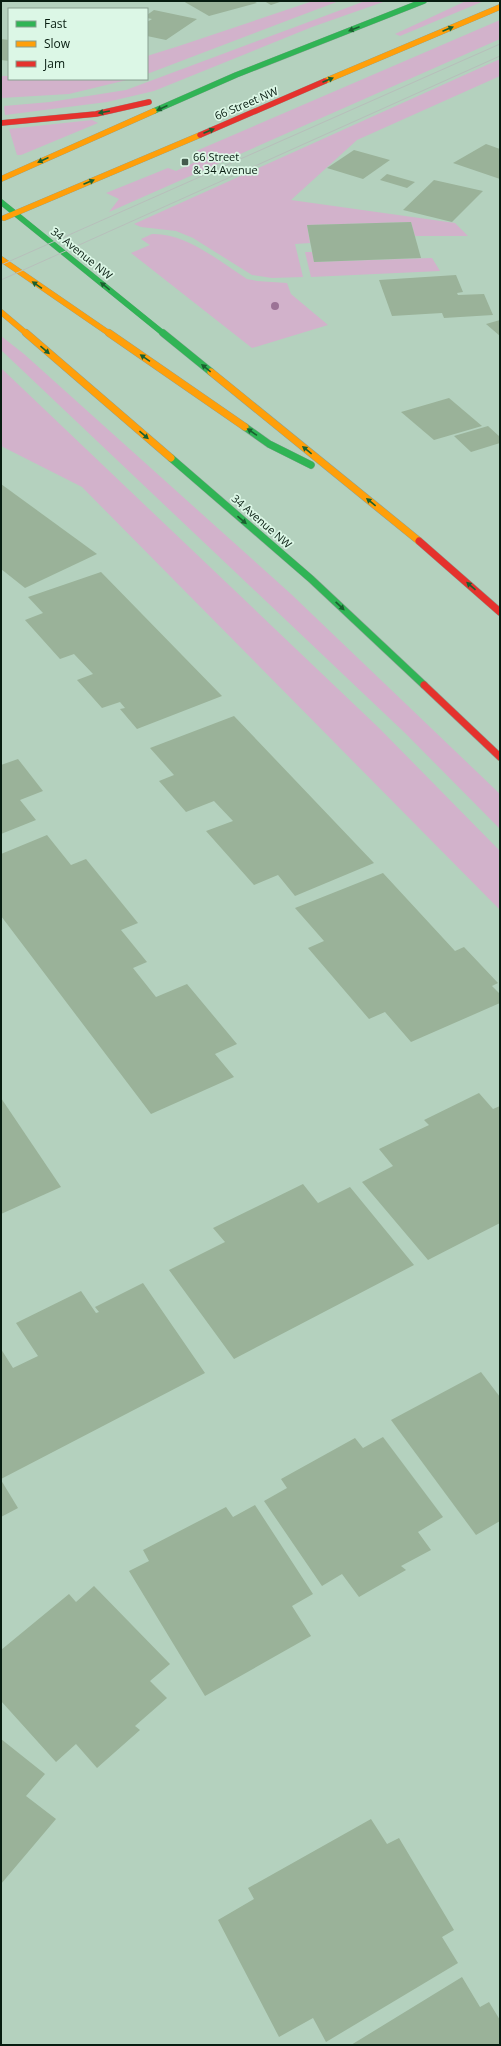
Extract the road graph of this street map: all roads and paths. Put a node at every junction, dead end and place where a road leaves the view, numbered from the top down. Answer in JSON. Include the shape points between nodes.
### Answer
{"nodes":[{"id":1,"x":424,"y":1,"type":"edge"},
{"id":2,"x":500,"y":7,"type":"edge"},
{"id":3,"x":236,"y":76,"type":"junction"},
{"id":4,"x":1,"y":123,"type":"edge"},
{"id":5,"x":1,"y":179,"type":"edge"},
{"id":6,"x":1,"y":202,"type":"edge"},
{"id":7,"x":15,"y":214,"type":"junction"},
{"id":8,"x":1,"y":215,"type":"edge"},
{"id":9,"x":1,"y":219,"type":"edge"},
{"id":10,"x":1,"y":259,"type":"edge"},
{"id":11,"x":1,"y":312,"type":"edge"},
{"id":12,"x":1,"y":320,"type":"edge"},
{"id":13,"x":16,"y":324,"type":"junction"},
{"id":14,"x":348,"y":483,"type":"junction"},
{"id":15,"x":500,"y":612,"type":"edge"},
{"id":16,"x":500,"y":757,"type":"edge"}],
"edges":[{"from":1,"to":3,"type":"main road","one_way":true},
{"from":7,"to":2,"type":"main road","name":"66 Street NW","one_way":true},
{"from":3,"to":4,"type":"main road","one_way":true,"via":[[127,108],[96,114]]},
{"from":3,"to":5,"type":"main road","one_way":true},
{"from":6,"to":7,"type":"main road","name":"34 Avenue NW"},
{"from":7,"to":8,"type":"main road"},
{"from":7,"to":9,"type":"main road","name":"66 Street NW"},
{"from":14,"to":7,"type":"main road","name":"34 Avenue NW","one_way":true},
{"from":14,"to":10,"type":"main road","one_way":true,"via":[[269,444]]},
{"from":11,"to":13,"type":"main road","name":"34 Avenue NW"},
{"from":12,"to":13,"type":"main road"},
{"from":13,"to":16,"type":"main road","name":"34 Avenue NW","one_way":true,"via":[[311,579]]},
{"from":15,"to":14,"type":"main road","name":"34 Avenue NW","one_way":true}]}
